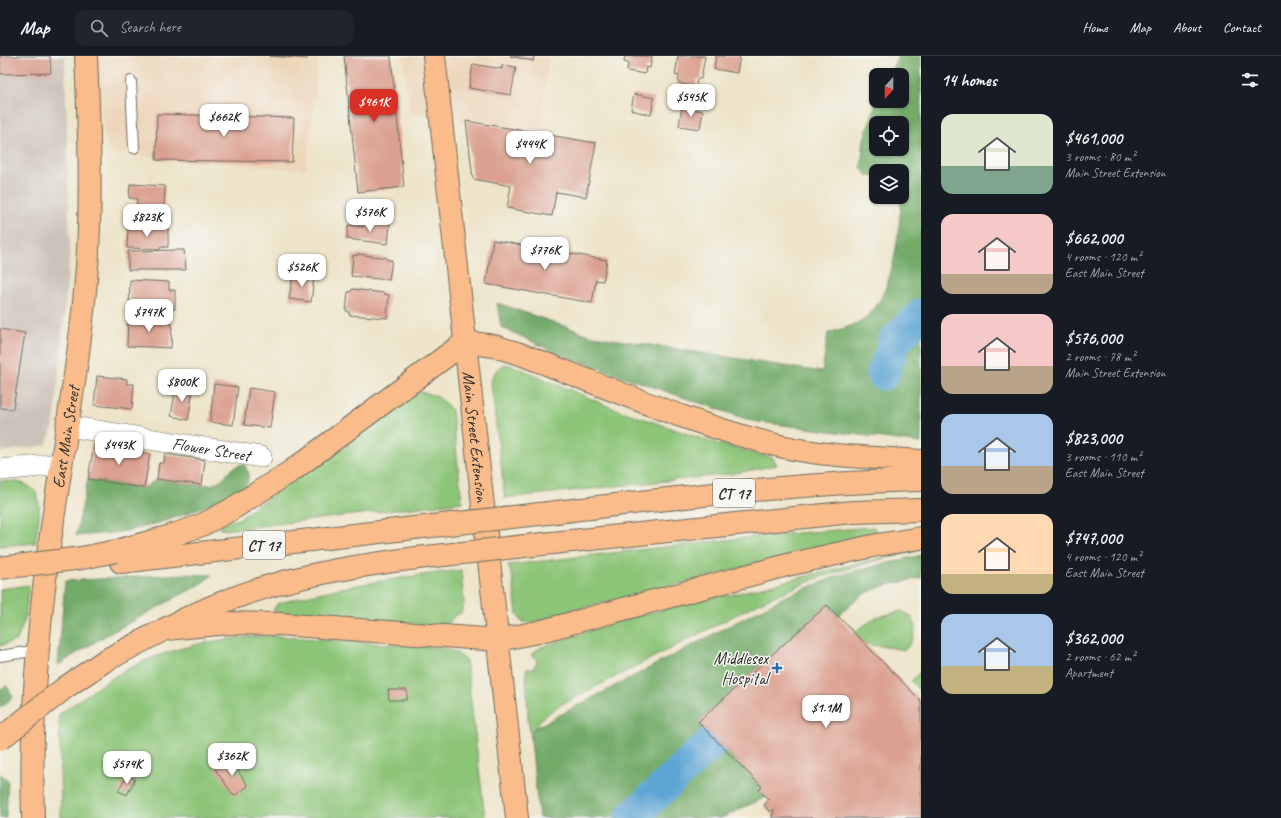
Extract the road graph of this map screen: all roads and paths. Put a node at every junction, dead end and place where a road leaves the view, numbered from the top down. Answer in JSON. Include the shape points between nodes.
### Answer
{"nodes":[{"id":1,"x":86,"y":56,"type":"edge"},
{"id":2,"x":434,"y":56,"type":"edge"},
{"id":3,"x":131,"y":81,"type":"dead end"},
{"id":4,"x":134,"y":148,"type":"dead end"},
{"id":5,"x":465,"y":342,"type":"junction"},
{"id":6,"x":67,"y":426,"type":"junction"},
{"id":7,"x":261,"y":458,"type":"dead end"},
{"id":8,"x":921,"y":461,"type":"edge"},
{"id":9,"x":61,"y":464,"type":"junction"},
{"id":10,"x":0,"y":470,"type":"edge"},
{"id":11,"x":921,"y":480,"type":"edge"},
{"id":12,"x":921,"y":510,"type":"edge"},
{"id":13,"x":921,"y":538,"type":"edge"},
{"id":14,"x":115,"y":557,"type":"junction"},
{"id":15,"x":0,"y":569,"type":"edge"},
{"id":16,"x":166,"y":629,"type":"junction"},
{"id":17,"x":498,"y":640,"type":"junction"},
{"id":18,"x":38,"y":650,"type":"junction"},
{"id":19,"x":0,"y":656,"type":"edge"},
{"id":20,"x":0,"y":739,"type":"edge"},
{"id":21,"x":33,"y":818,"type":"edge"},
{"id":22,"x":517,"y":818,"type":"edge"}],
"edges":[{"from":1,"to":6,"type":"main road","name":"East Main Street","via":[[90,208],[87,268],[80,340]]},
{"from":2,"to":5,"type":"main road","name":"Main Street Extension"},
{"from":3,"to":4,"type":"lane"},
{"from":5,"to":8,"type":"main road","via":[[494,346],[523,355],[694,419],[780,446],[840,455]]},
{"from":5,"to":14,"type":"main road","via":[[293,470],[232,509],[195,527]]},
{"from":5,"to":17,"type":"main road","name":"Main Street Extension"},
{"from":6,"to":7,"type":"street","name":"Flower Street"},
{"from":6,"to":9,"type":"main road","name":"East Main Street"},
{"from":9,"to":10,"type":"street"},
{"from":9,"to":18,"type":"main road","name":"East Main Street"},
{"from":11,"to":14,"type":"main road","number":"CT 17","bridge":true,"via":[[765,489],[414,528]]},
{"from":12,"to":16,"type":"main road","number":"CT 17","bridge":true,"via":[[853,512],[353,566],[290,579],[230,599]]},
{"from":13,"to":17,"type":"main road","via":[[788,565],[538,632]]},
{"from":14,"to":15,"type":"main road","bridge":true,"via":[[82,558]]},
{"from":16,"to":17,"type":"main road","via":[[229,623],[279,624]]},
{"from":16,"to":20,"type":"main road","number":"CT 17","bridge":true,"via":[[106,660],[66,687]]},
{"from":17,"to":22,"type":"main road","name":"Main Street Extension"},
{"from":18,"to":19,"type":"lane"},
{"from":18,"to":21,"type":"main road","name":"East Main Street","via":[[33,736]]}]}
